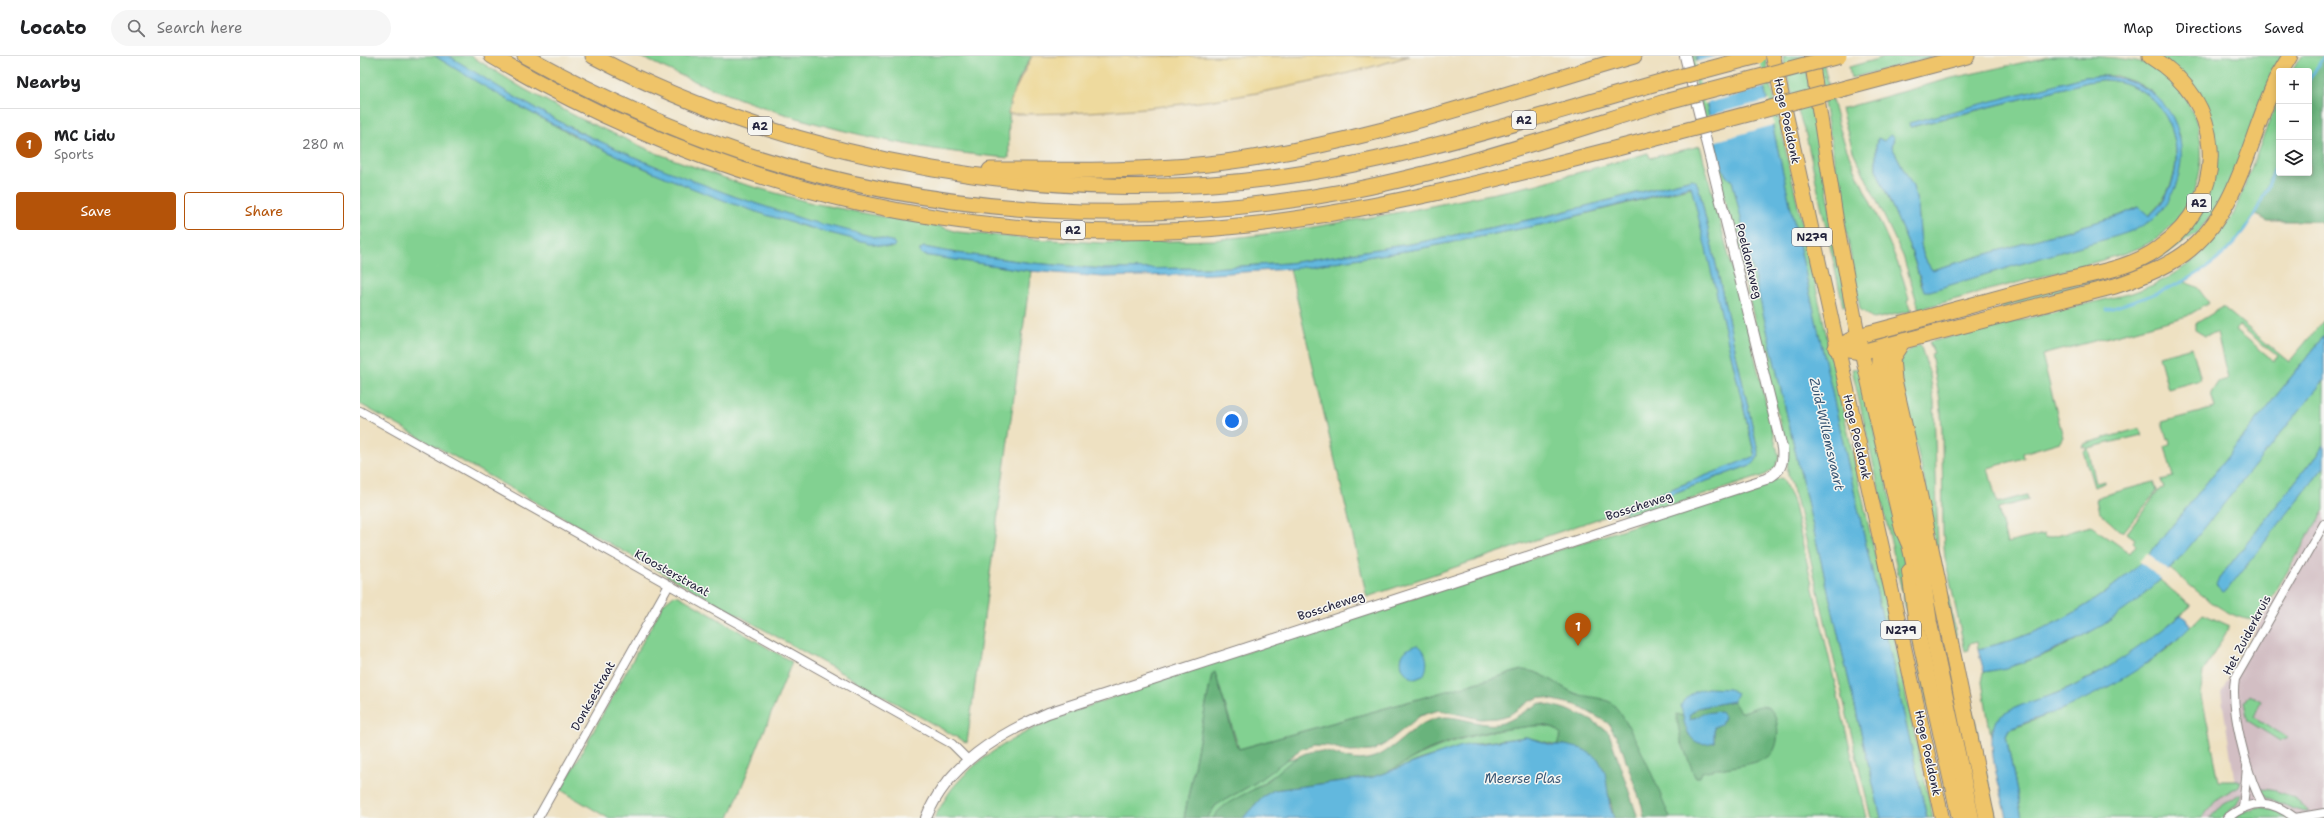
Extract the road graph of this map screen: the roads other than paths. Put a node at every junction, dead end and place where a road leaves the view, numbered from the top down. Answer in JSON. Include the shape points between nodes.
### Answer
{"nodes":[{"id":1,"x":492,"y":56,"type":"edge"},
{"id":2,"x":525,"y":56,"type":"edge"},
{"id":3,"x":593,"y":56,"type":"edge"},
{"id":4,"x":1634,"y":56,"type":"edge"},
{"id":5,"x":1685,"y":56,"type":"edge"},
{"id":6,"x":1758,"y":56,"type":"edge"},
{"id":7,"x":1773,"y":56,"type":"edge"},
{"id":8,"x":1811,"y":56,"type":"edge"},
{"id":9,"x":1839,"y":56,"type":"edge"},
{"id":10,"x":1967,"y":56,"type":"edge"},
{"id":11,"x":2150,"y":56,"type":"edge"},
{"id":12,"x":2290,"y":56,"type":"edge"},
{"id":13,"x":2283,"y":68,"type":"edge"},
{"id":14,"x":2276,"y":80,"type":"edge"},
{"id":15,"x":937,"y":169,"type":"junction"},
{"id":16,"x":1858,"y":336,"type":"junction"},
{"id":17,"x":1903,"y":341,"type":"junction"},
{"id":18,"x":1887,"y":345,"type":"junction"},
{"id":19,"x":1836,"y":348,"type":"junction"},
{"id":20,"x":1862,"y":352,"type":"junction"},
{"id":21,"x":360,"y":411,"type":"edge"},
{"id":22,"x":1779,"y":471,"type":"joint"},
{"id":23,"x":2324,"y":524,"type":"edge"},
{"id":24,"x":1902,"y":529,"type":"junction"},
{"id":25,"x":668,"y":585,"type":"junction"},
{"id":26,"x":1929,"y":619,"type":"junction"},
{"id":27,"x":968,"y":760,"type":"junction"},
{"id":28,"x":2247,"y":768,"type":"junction"},
{"id":29,"x":2262,"y":803,"type":"junction"},
{"id":30,"x":2242,"y":808,"type":"junction"},
{"id":31,"x":2324,"y":813,"type":"edge"},
{"id":32,"x":538,"y":818,"type":"edge"},
{"id":33,"x":926,"y":818,"type":"edge"},
{"id":34,"x":1942,"y":818,"type":"edge"},
{"id":35,"x":1959,"y":818,"type":"edge"},
{"id":36,"x":1972,"y":818,"type":"edge"},
{"id":37,"x":1987,"y":818,"type":"edge"},
{"id":38,"x":2227,"y":818,"type":"edge"},
{"id":39,"x":2295,"y":818,"type":"edge"}],
"edges":[{"from":1,"to":10,"type":"highway","number":"A2","bridge":true,"via":[[588,109],[661,141],[740,171],[813,192],[887,208],[977,222],[1031,228],[1107,231],[1248,225],[1372,205],[1516,174]]},
{"from":2,"to":9,"type":"highway","number":"A2","bridge":true,"via":[[604,97],[668,125],[741,153],[828,177],[980,206],[1029,210],[1162,212],[1246,206],[1356,189],[1425,173],[1668,101]]},
{"from":3,"to":15,"type":"highway","number":"A2","via":[[683,98],[769,128],[840,149]]},
{"from":4,"to":15,"type":"highway","number":"A2","via":[[1362,135],[1259,156],[1208,164],[1107,171]]},
{"from":5,"to":22,"type":"street","name":"Poeldonkweg","via":[[1782,448],[1782,464]]},
{"from":6,"to":15,"type":"highway","number":"A2","bridge":true,"via":[[1420,148],[1292,175],[1153,186],[1071,186],[1030,183]]},
{"from":7,"to":19,"type":"highway","name":"Hoge Poeldonk","number":"N279"},
{"from":8,"to":16,"type":"highway","name":"Hoge Poeldonk","number":"N279","via":[[1837,226]]},
{"from":11,"to":16,"type":"highway","number":"A2","via":[[2175,73],[2187,86],[2196,100],[2209,135],[2209,173],[2204,191],[2195,210],[2174,237],[2158,249],[2113,269]]},
{"from":12,"to":13,"type":"highway"},
{"from":14,"to":17,"type":"highway","number":"A2","via":[[2228,200],[2215,221],[2184,254],[2149,274],[2115,286]]},
{"from":16,"to":19,"type":"highway","number":"A2"},
{"from":16,"to":20,"type":"highway","name":"Hoge Poeldonk","number":"N279"},
{"from":17,"to":18,"type":"highway","number":"A2"},
{"from":17,"to":37,"type":"highway","via":[[1892,358],[1893,377],[1926,518],[1941,603]]},
{"from":18,"to":20,"type":"highway","number":"A2"},
{"from":18,"to":26,"type":"highway","number":"N279","via":[[1879,359],[1879,374],[1918,545]]},
{"from":19,"to":20,"type":"highway","number":"A2"},
{"from":19,"to":34,"type":"highway","name":"Hoge Poeldonk","number":"N279"},
{"from":20,"to":24,"type":"highway","name":"Hoge Poeldonk","number":"N279"},
{"from":21,"to":25,"type":"street","name":"Kloosterstraat"},
{"from":22,"to":27,"type":"street","name":"Bosscheweg","via":[[1766,479],[1048,713],[1017,726]]},
{"from":23,"to":28,"type":"street","name":"Het Zuiderkruis","via":[[2236,679],[2233,693]]},
{"from":24,"to":26,"type":"highway","name":"Hoge Poeldonk","number":"N279","via":[[1909,544],[1923,606]]},
{"from":24,"to":35,"type":"highway","number":"N279","via":[[1916,624]]},
{"from":25,"to":27,"type":"street","name":"Kloosterstraat","via":[[952,744]]},
{"from":25,"to":32,"type":"street","name":"Donksestraat"},
{"from":26,"to":36,"type":"highway","name":"Hoge Poeldonk","number":"N279"},
{"from":27,"to":33,"type":"street","name":"Bosscheweg","via":[[950,779]]},
{"from":28,"to":29,"type":"street","name":"Het Zuiderkruis"},
{"from":28,"to":30,"type":"street","name":"Het Zuiderkruis"},
{"from":29,"to":30,"type":"street"},
{"from":29,"to":39,"type":"street","via":[[2281,808]]},
{"from":30,"to":38,"type":"street"},
{"from":31,"to":39,"type":"street"}]}
